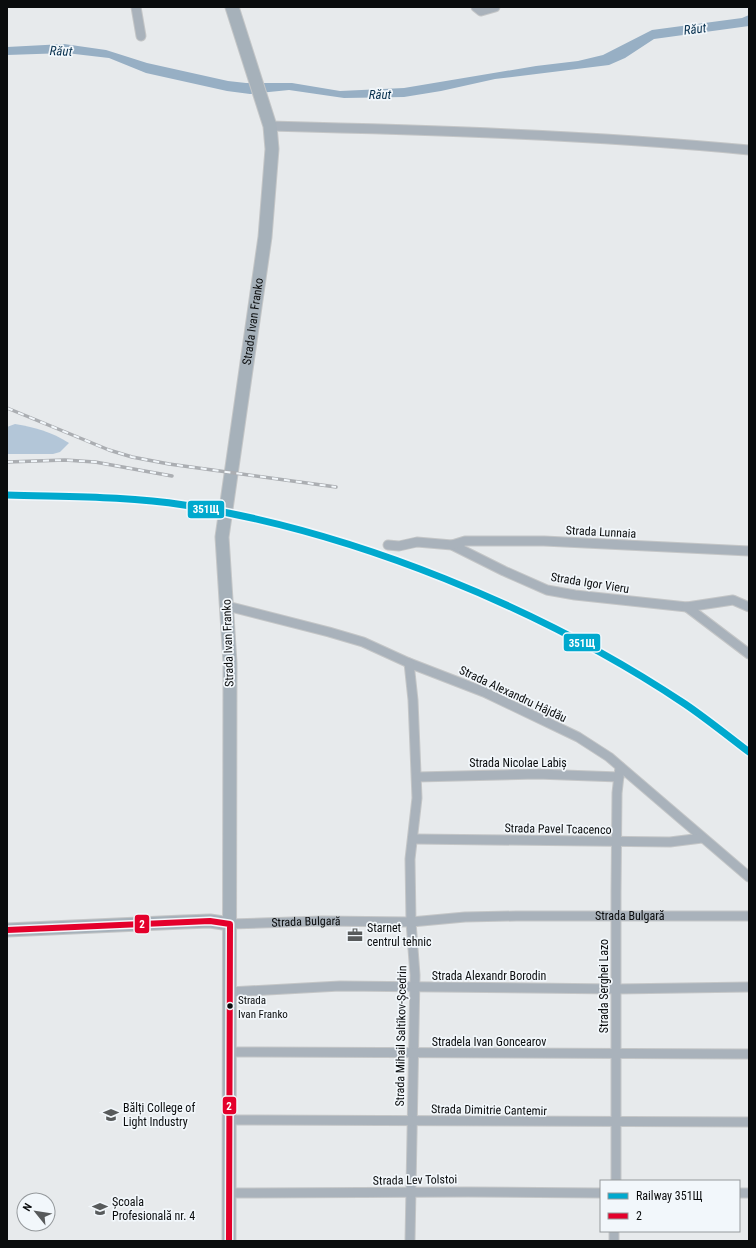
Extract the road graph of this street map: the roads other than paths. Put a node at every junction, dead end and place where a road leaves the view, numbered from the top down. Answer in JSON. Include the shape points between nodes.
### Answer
{"nodes":[{"id":1,"x":136,"y":7,"type":"edge"},
{"id":2,"x":232,"y":7,"type":"edge"},
{"id":3,"x":494,"y":7,"type":"edge"},
{"id":4,"x":477,"y":8,"type":"edge"},
{"id":5,"x":141,"y":36,"type":"dead end"},
{"id":6,"x":270,"y":126,"type":"junction"},
{"id":7,"x":749,"y":150,"type":"edge"},
{"id":8,"x":388,"y":545,"type":"dead end"},
{"id":9,"x":452,"y":545,"type":"junction"},
{"id":10,"x":749,"y":551,"type":"edge"},
{"id":11,"x":227,"y":606,"type":"junction"},
{"id":12,"x":687,"y":607,"type":"junction"},
{"id":13,"x":749,"y":607,"type":"edge"},
{"id":14,"x":749,"y":654,"type":"edge"},
{"id":15,"x":409,"y":663,"type":"junction"},
{"id":16,"x":620,"y":772,"type":"junction"},
{"id":17,"x":416,"y":777,"type":"junction"},
{"id":18,"x":702,"y":838,"type":"junction"},
{"id":19,"x":414,"y":839,"type":"junction"},
{"id":20,"x":617,"y":842,"type":"junction"},
{"id":21,"x":749,"y":878,"type":"edge"},
{"id":22,"x":749,"y":916,"type":"edge"},
{"id":23,"x":616,"y":917,"type":"junction"},
{"id":24,"x":411,"y":922,"type":"junction"},
{"id":25,"x":230,"y":924,"type":"junction"},
{"id":26,"x":7,"y":930,"type":"edge"},
{"id":27,"x":749,"y":987,"type":"edge"},
{"id":28,"x":415,"y":988,"type":"junction"},
{"id":29,"x":617,"y":989,"type":"junction"},
{"id":30,"x":230,"y":992,"type":"junction"},
{"id":31,"x":229,"y":1052,"type":"junction"},
{"id":32,"x":413,"y":1054,"type":"junction"},
{"id":33,"x":617,"y":1054,"type":"junction"},
{"id":34,"x":749,"y":1054,"type":"edge"},
{"id":35,"x":229,"y":1120,"type":"junction"},
{"id":36,"x":412,"y":1121,"type":"junction"},
{"id":37,"x":749,"y":1122,"type":"edge"},
{"id":38,"x":616,"y":1123,"type":"junction"},
{"id":39,"x":616,"y":1180,"type":"edge"},
{"id":40,"x":411,"y":1193,"type":"junction"},
{"id":41,"x":600,"y":1193,"type":"edge"},
{"id":42,"x":228,"y":1194,"type":"junction"},
{"id":43,"x":228,"y":1241,"type":"edge"},
{"id":44,"x":410,"y":1241,"type":"edge"}],
"edges":[{"from":1,"to":5,"type":"street"},
{"from":2,"to":6,"type":"main road","name":"Strada Ivan Franko"},
{"from":3,"to":4,"type":"street","via":[[481,11]]},
{"from":6,"to":7,"type":"street","via":[[542,134]]},
{"from":6,"to":11,"type":"main road","name":"Strada Ivan Franko","via":[[272,160],[265,237],[222,537]]},
{"from":8,"to":9,"type":"street","name":"Strada Igor Vieru","via":[[399,546],[417,542]]},
{"from":9,"to":10,"type":"street","name":"Strada Lunnaia","via":[[465,541],[544,541]]},
{"from":9,"to":12,"type":"street","name":"Strada Igor Vieru","via":[[547,590]]},
{"from":11,"to":15,"type":"street","name":"Strada Alexandru Hâjdău","via":[[362,642]]},
{"from":11,"to":25,"type":"main road","name":"Strada Ivan Franko","via":[[230,663]]},
{"from":12,"to":13,"type":"street","name":"Strada Igor Vieru","via":[[734,600]]},
{"from":12,"to":14,"type":"street"},
{"from":15,"to":16,"type":"street","name":"Strada Alexandru Hâjdău","via":[[458,681],[551,724],[595,748]]},
{"from":15,"to":17,"type":"street","name":"Strada Mihail Saltîkov-Șcedrin"},
{"from":16,"to":17,"type":"street","name":"Strada Nicolae Labiș"},
{"from":16,"to":18,"type":"street","name":"Strada Alexandru Hâjdău"},
{"from":16,"to":20,"type":"street","name":"Strada Serghei Lazo","via":[[617,793]]},
{"from":17,"to":19,"type":"street","name":"Strada Mihail Saltîkov-Șcedrin"},
{"from":18,"to":20,"type":"street","name":"Strada Pavel Tcacenco","via":[[677,842]]},
{"from":18,"to":21,"type":"street","name":"Strada Alexandru Hâjdău"},
{"from":19,"to":20,"type":"street","name":"Strada Pavel Tcacenco"},
{"from":19,"to":24,"type":"street","name":"Strada Mihail Saltîkov-Șcedrin","via":[[410,859]]},
{"from":20,"to":23,"type":"street","name":"Strada Serghei Lazo"},
{"from":22,"to":23,"type":"street","name":"Strada Bulgară"},
{"from":23,"to":24,"type":"street","name":"Strada Bulgară","via":[[479,917]]},
{"from":23,"to":29,"type":"street","name":"Strada Serghei Lazo"},
{"from":24,"to":25,"type":"street","name":"Strada Bulgară"},
{"from":24,"to":28,"type":"street","name":"Strada Mihail Saltîkov-Șcedrin"},
{"from":25,"to":26,"type":"main road","name":"Strada Bulgară","via":[[210,921]]},
{"from":25,"to":30,"type":"main road","name":"Strada Ivan Franko"},
{"from":27,"to":29,"type":"street","name":"Strada Alexandr Borodin"},
{"from":28,"to":29,"type":"street","name":"Strada Alexandr Borodin"},
{"from":28,"to":30,"type":"street","name":"Strada Alexandr Borodin","via":[[327,986]]},
{"from":28,"to":32,"type":"street","name":"Strada Mihail Saltîkov-Șcedrin"},
{"from":29,"to":33,"type":"street","name":"Strada Serghei Lazo"},
{"from":30,"to":31,"type":"main road","name":"Strada Ivan Franko"},
{"from":31,"to":32,"type":"street","name":"Stradela Ivan Goncearov"},
{"from":31,"to":35,"type":"main road","name":"Strada Ivan Franko"},
{"from":32,"to":33,"type":"street","name":"Stradela Ivan Goncearov"},
{"from":32,"to":36,"type":"street","name":"Strada Mihail Saltîkov-Șcedrin"},
{"from":33,"to":34,"type":"street","name":"Stradela Ivan Goncearov"},
{"from":33,"to":38,"type":"street","name":"Strada Serghei Lazo"},
{"from":35,"to":36,"type":"street","name":"Strada Dimitrie Cantemir"},
{"from":35,"to":42,"type":"main road","name":"Strada Ivan Franko"},
{"from":36,"to":38,"type":"street","name":"Strada Dimitrie Cantemir"},
{"from":36,"to":40,"type":"street","name":"Strada Mihail Saltîkov-Șcedrin"},
{"from":37,"to":38,"type":"street","name":"Strada Dimitrie Cantemir"},
{"from":38,"to":39,"type":"street","name":"Strada Serghei Lazo"},
{"from":40,"to":41,"type":"street","name":"Strada Lev Tolstoi"},
{"from":40,"to":42,"type":"street","name":"Strada Lev Tolstoi"},
{"from":40,"to":44,"type":"street","name":"Strada Mihail Saltîkov-Șcedrin"},
{"from":42,"to":43,"type":"main road","name":"Strada Ivan Franko"}]}
